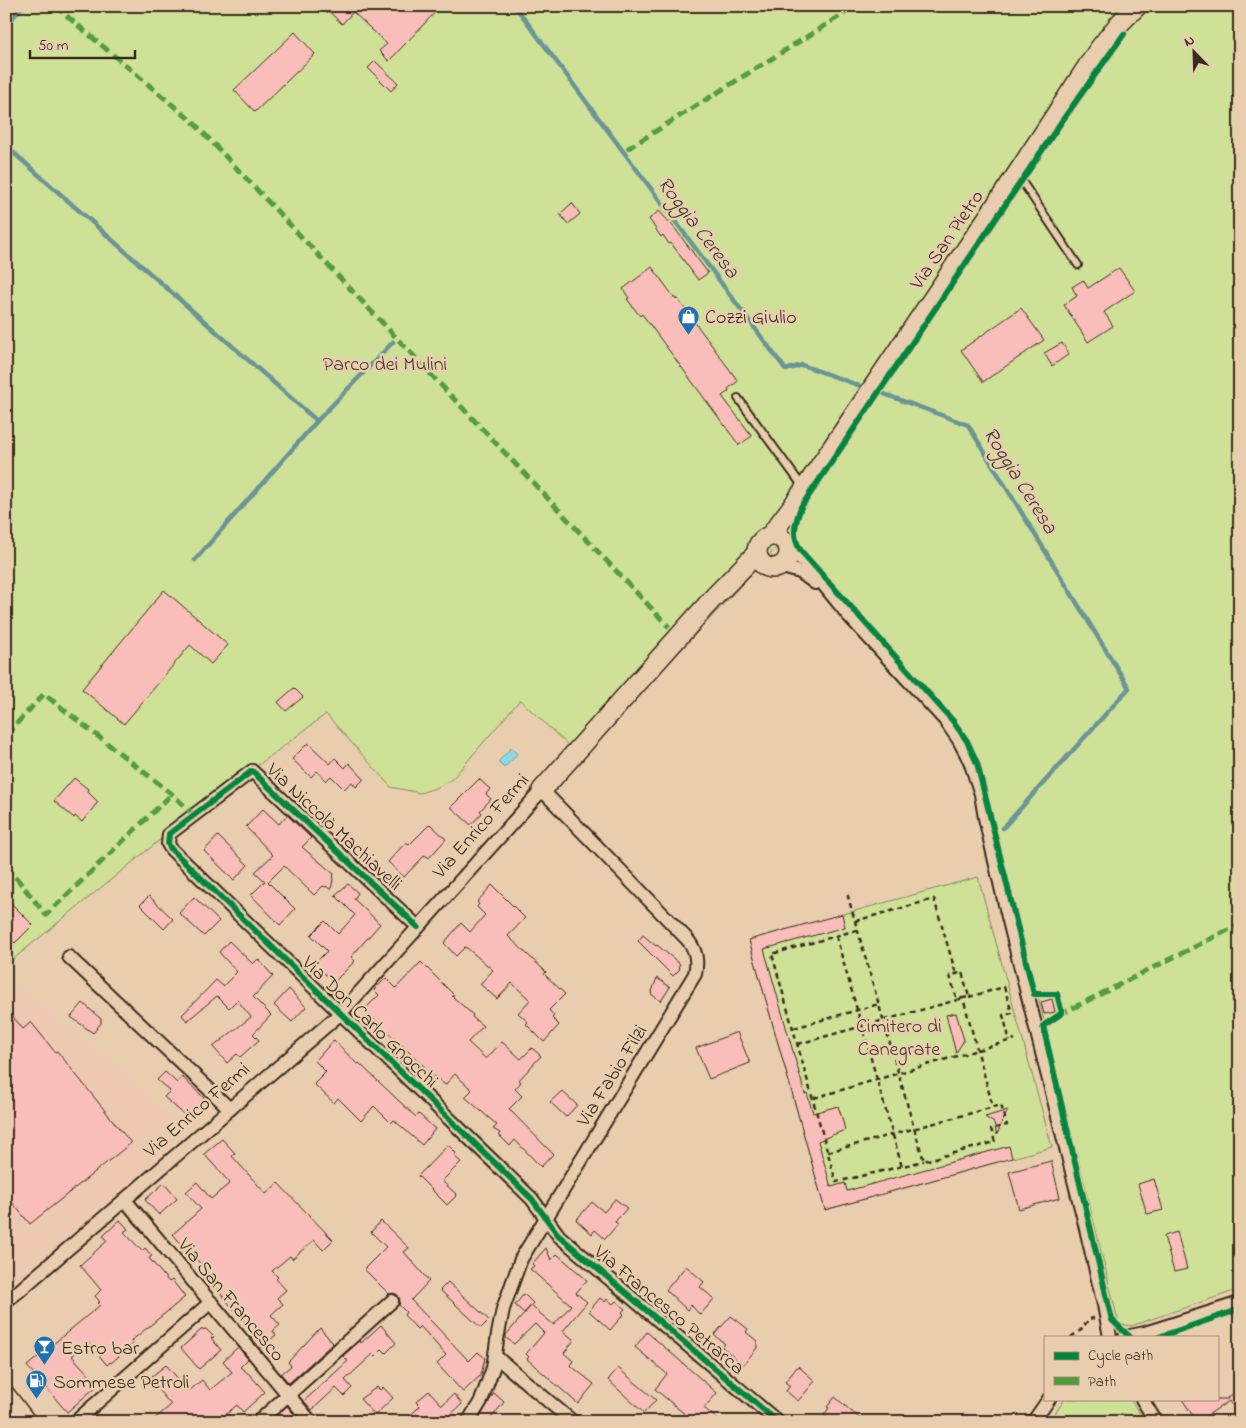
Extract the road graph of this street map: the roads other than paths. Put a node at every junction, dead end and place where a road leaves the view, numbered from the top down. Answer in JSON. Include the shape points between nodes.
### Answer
{"nodes":[{"id":1,"x":1137,"y":6,"type":"edge"},
{"id":2,"x":1121,"y":15,"type":"edge"},
{"id":3,"x":1017,"y":174,"type":"junction"},
{"id":4,"x":1078,"y":265,"type":"dead end"},
{"id":5,"x":738,"y":398,"type":"dead end"},
{"id":6,"x":801,"y":495,"type":"junction"},
{"id":7,"x":780,"y":541,"type":"junction"},
{"id":8,"x":756,"y":553,"type":"junction"},
{"id":9,"x":774,"y":567,"type":"junction"},
{"id":10,"x":714,"y":597,"type":"junction"},
{"id":11,"x":850,"y":616,"type":"junction"},
{"id":12,"x":542,"y":790,"type":"junction"},
{"id":13,"x":171,"y":849,"type":"joint"},
{"id":14,"x":418,"y":927,"type":"junction"},
{"id":15,"x":69,"y":957,"type":"dead end"},
{"id":16,"x":340,"y":1014,"type":"junction"},
{"id":17,"x":230,"y":1109,"type":"junction"},
{"id":18,"x":125,"y":1200,"type":"junction"},
{"id":19,"x":545,"y":1218,"type":"junction"},
{"id":20,"x":19,"y":1292,"type":"junction"},
{"id":21,"x":6,"y":1300,"type":"edge"},
{"id":22,"x":392,"y":1301,"type":"dead end"},
{"id":23,"x":211,"y":1302,"type":"junction"},
{"id":24,"x":1240,"y":1303,"type":"edge"},
{"id":25,"x":6,"y":1306,"type":"edge"},
{"id":26,"x":1110,"y":1336,"type":"edge"},
{"id":27,"x":1130,"y":1336,"type":"edge"},
{"id":28,"x":495,"y":1356,"type":"junction"},
{"id":29,"x":288,"y":1395,"type":"junction"},
{"id":30,"x":6,"y":1396,"type":"edge"},
{"id":31,"x":1048,"y":1400,"type":"edge"},
{"id":32,"x":1143,"y":1400,"type":"edge"},
{"id":33,"x":26,"y":1422,"type":"edge"},
{"id":34,"x":75,"y":1422,"type":"edge"},
{"id":35,"x":258,"y":1422,"type":"edge"},
{"id":36,"x":311,"y":1422,"type":"edge"},
{"id":37,"x":468,"y":1422,"type":"edge"},
{"id":38,"x":573,"y":1422,"type":"edge"},
{"id":39,"x":778,"y":1422,"type":"edge"},
{"id":40,"x":1033,"y":1422,"type":"edge"},
{"id":41,"x":1156,"y":1422,"type":"edge"}],
"edges":[{"from":1,"to":2,"type":"street","name":"Via San Pietro"},
{"from":2,"to":3,"type":"street","name":"Via San Pietro"},
{"from":3,"to":4,"type":"lane"},
{"from":3,"to":6,"type":"street","name":"Via San Pietro"},
{"from":5,"to":6,"type":"lane"},
{"from":6,"to":7,"type":"street","name":"Via San Pietro","via":[[788,532]]},
{"from":7,"to":8,"type":"street","via":[[762,540]]},
{"from":7,"to":9,"type":"street","via":[[787,559]]},
{"from":7,"to":11,"type":"street","via":[[803,560]]},
{"from":8,"to":9,"type":"street","via":[[760,562]]},
{"from":8,"to":10,"type":"street","name":"Via Enrico Fermi"},
{"from":9,"to":10,"type":"street","via":[[734,583]]},
{"from":9,"to":11,"type":"street","via":[[800,572]]},
{"from":10,"to":12,"type":"street","name":"Via Enrico Fermi"},
{"from":11,"to":26,"type":"street","via":[[946,720],[974,772]]},
{"from":12,"to":14,"type":"street","name":"Via Enrico Fermi"},
{"from":12,"to":19,"type":"street","name":"Via Fabio Filzi","via":[[687,939],[697,959],[695,974]]},
{"from":13,"to":14,"type":"street","name":"Via Niccolò Machiavelli","via":[[167,839],[172,829],[252,771]]},
{"from":13,"to":16,"type":"street","name":"Via Don Carlo Gnocchi"},
{"from":14,"to":16,"type":"street","name":"Via Enrico Fermi"},
{"from":15,"to":17,"type":"street"},
{"from":16,"to":17,"type":"street","name":"Via Enrico Fermi"},
{"from":16,"to":19,"type":"street","name":"Via Don Carlo Gnocchi","via":[[532,1199]]},
{"from":17,"to":18,"type":"street","name":"Via Enrico Fermi"},
{"from":18,"to":20,"type":"street","name":"Via Enrico Fermi"},
{"from":18,"to":23,"type":"street","name":"Via San Francesco"},
{"from":19,"to":28,"type":"street","name":"Via Fabio Filzi","via":[[514,1275],[503,1309]]},
{"from":19,"to":39,"type":"street","name":"Via Francesco Petrarca","via":[[558,1236]]},
{"from":20,"to":21,"type":"street","name":"Via Enrico Fermi"},
{"from":20,"to":25,"type":"street","name":"Via Enrico Fermi"},
{"from":22,"to":29,"type":"street"},
{"from":23,"to":29,"type":"street","name":"Via San Francesco"},
{"from":23,"to":34,"type":"street"},
{"from":24,"to":27,"type":"street"},
{"from":28,"to":37,"type":"street","name":"Via Fabio Filzi","via":[[494,1368],[481,1401]]},
{"from":28,"to":38,"type":"street"},
{"from":29,"to":35,"type":"street"},
{"from":29,"to":36,"type":"street","name":"Via San Francesco"},
{"from":30,"to":33,"type":"street"},
{"from":31,"to":40,"type":"street"},
{"from":32,"to":41,"type":"street"}]}
